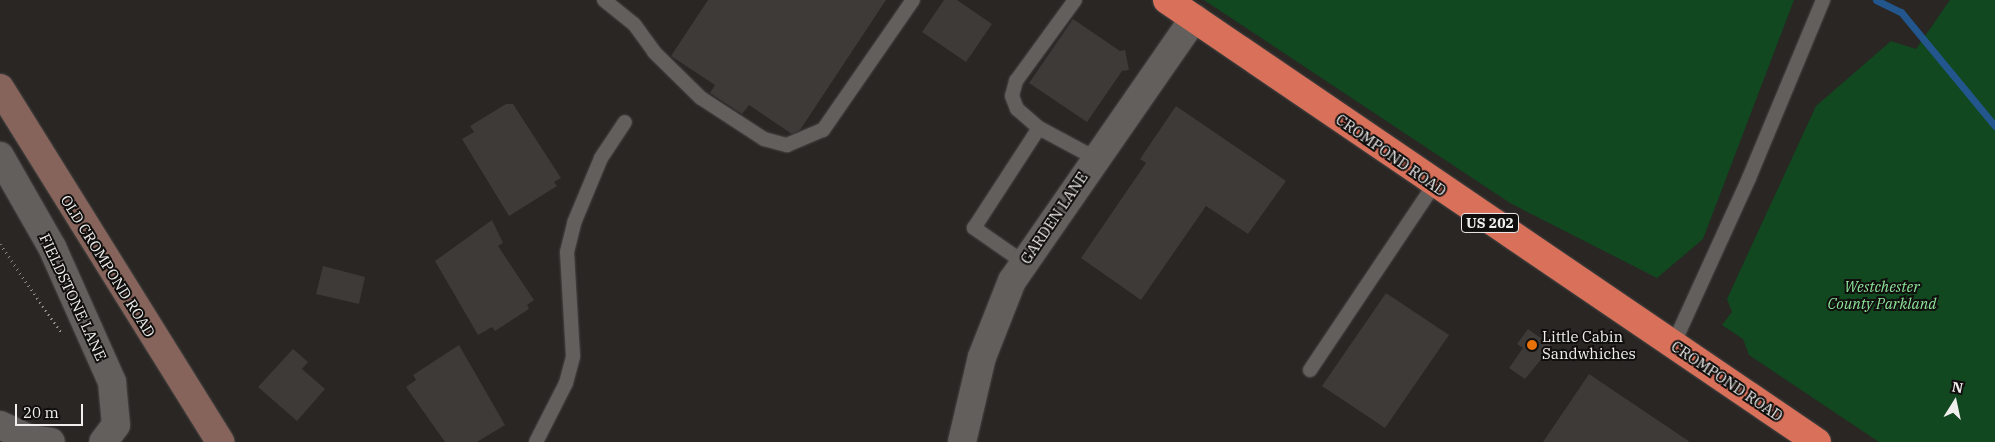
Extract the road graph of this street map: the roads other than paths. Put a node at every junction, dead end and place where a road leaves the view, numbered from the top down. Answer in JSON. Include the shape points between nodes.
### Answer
{"nodes":[{"id":1,"x":604,"y":0,"type":"edge"},
{"id":2,"x":913,"y":0,"type":"edge"},
{"id":3,"x":1075,"y":0,"type":"edge"},
{"id":4,"x":1167,"y":0,"type":"edge"},
{"id":5,"x":1823,"y":0,"type":"edge"},
{"id":6,"x":1194,"y":18,"type":"junction"},
{"id":7,"x":0,"y":88,"type":"edge"},
{"id":8,"x":625,"y":122,"type":"dead end"},
{"id":9,"x":1039,"y":128,"type":"junction"},
{"id":10,"x":0,"y":156,"type":"edge"},
{"id":11,"x":1095,"y":158,"type":"junction"},
{"id":12,"x":1434,"y":185,"type":"junction"},
{"id":13,"x":1024,"y":262,"type":"junction"},
{"id":14,"x":1673,"y":345,"type":"junction"},
{"id":15,"x":1310,"y":370,"type":"dead end"},
{"id":16,"x":0,"y":425,"type":"edge"},
{"id":17,"x":51,"y":442,"type":"edge"},
{"id":18,"x":103,"y":442,"type":"edge"},
{"id":19,"x":220,"y":442,"type":"edge"},
{"id":20,"x":536,"y":442,"type":"edge"},
{"id":21,"x":962,"y":442,"type":"edge"},
{"id":22,"x":1817,"y":442,"type":"edge"}],
"edges":[{"from":1,"to":2,"type":"lane","via":[[634,24],[654,52],[701,98],[764,139],[787,145],[823,130]]},
{"from":3,"to":9,"type":"lane","via":[[1016,82],[1012,96],[1017,109]]},
{"from":4,"to":6,"type":"highway","name":"CROMPOND ROAD","number":"US 202"},
{"from":5,"to":14,"type":"lane","via":[[1750,178]]},
{"from":6,"to":11,"type":"street","name":"GARDEN LANE"},
{"from":6,"to":12,"type":"highway","name":"CROMPOND ROAD","number":"US 202"},
{"from":7,"to":19,"type":"street","name":"OLD CROMPOND ROAD"},
{"from":8,"to":20,"type":"lane","via":[[601,158],[574,223],[567,252],[573,356],[566,382]]},
{"from":9,"to":11,"type":"lane"},
{"from":9,"to":13,"type":"lane","via":[[974,228]]},
{"from":10,"to":18,"type":"street","name":"FIELDSTONE LANE","via":[[52,247],[112,382],[116,425]]},
{"from":11,"to":13,"type":"street","name":"GARDEN LANE"},
{"from":12,"to":14,"type":"highway","name":"CROMPOND ROAD","number":"US 202"},
{"from":12,"to":15,"type":"lane"},
{"from":13,"to":21,"type":"street","name":"GARDEN LANE","via":[[992,327]]},
{"from":14,"to":22,"type":"highway","name":"CROMPOND ROAD","number":"US 202"},
{"from":16,"to":17,"type":"street","via":[[30,439]]}]}
